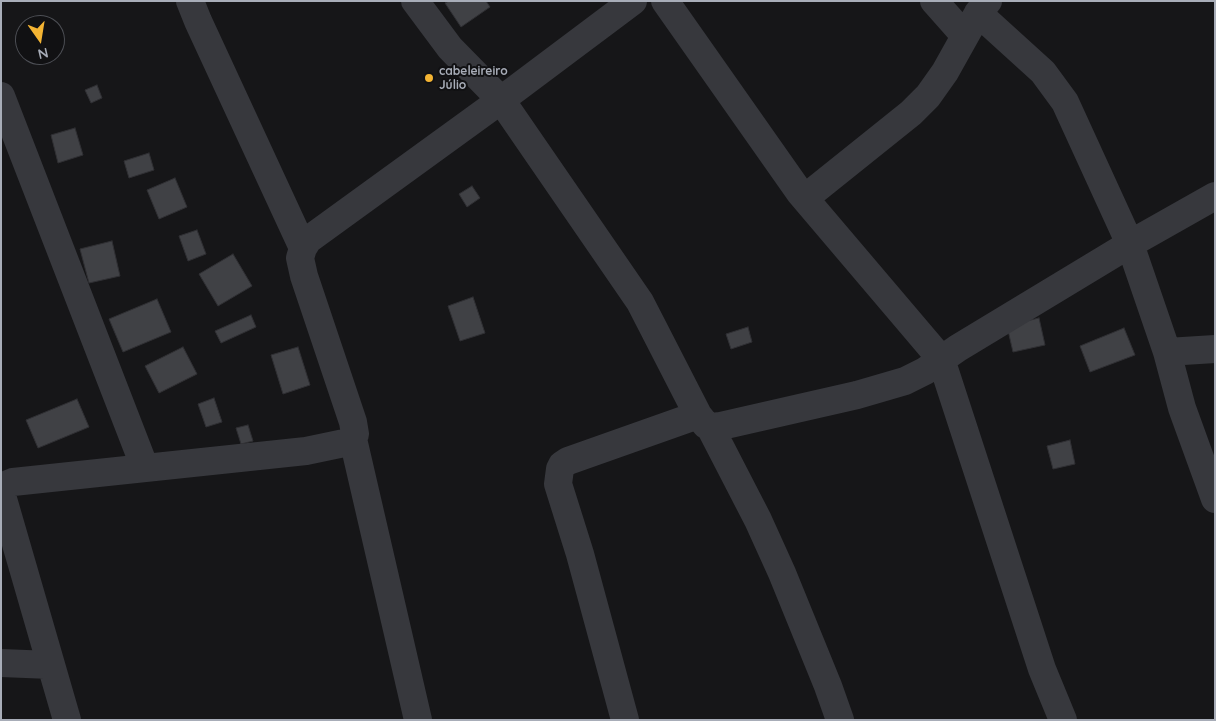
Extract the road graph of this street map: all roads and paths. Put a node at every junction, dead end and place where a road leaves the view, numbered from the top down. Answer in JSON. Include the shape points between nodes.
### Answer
{"nodes":[{"id":1,"x":190,"y":1,"type":"edge"},
{"id":2,"x":415,"y":1,"type":"edge"},
{"id":3,"x":633,"y":1,"type":"edge"},
{"id":4,"x":665,"y":1,"type":"edge"},
{"id":5,"x":934,"y":1,"type":"edge"},
{"id":6,"x":977,"y":17,"type":"edge"},
{"id":7,"x":1,"y":96,"type":"edge"},
{"id":8,"x":501,"y":100,"type":"junction"},
{"id":9,"x":1215,"y":196,"type":"edge"},
{"id":10,"x":805,"y":198,"type":"junction"},
{"id":11,"x":1130,"y":244,"type":"junction"},
{"id":12,"x":303,"y":248,"type":"junction"},
{"id":13,"x":1215,"y":349,"type":"edge"},
{"id":14,"x":1167,"y":352,"type":"junction"},
{"id":15,"x":941,"y":359,"type":"junction"},
{"id":16,"x":704,"y":421,"type":"junction"},
{"id":17,"x":353,"y":439,"type":"junction"},
{"id":18,"x":145,"y":468,"type":"junction"},
{"id":19,"x":2,"y":485,"type":"edge"},
{"id":20,"x":1215,"y":499,"type":"edge"},
{"id":21,"x":1,"y":663,"type":"edge"},
{"id":22,"x":51,"y":665,"type":"junction"},
{"id":23,"x":66,"y":720,"type":"edge"},
{"id":24,"x":418,"y":720,"type":"edge"},
{"id":25,"x":624,"y":720,"type":"edge"},
{"id":26,"x":840,"y":720,"type":"edge"},
{"id":27,"x":1063,"y":720,"type":"edge"}],
"edges":[{"from":1,"to":12,"type":"street"},
{"from":2,"to":8,"type":"street","via":[[450,48]]},
{"from":3,"to":8,"type":"street"},
{"from":4,"to":10,"type":"street"},
{"from":5,"to":6,"type":"street"},
{"from":6,"to":10,"type":"street","via":[[928,96]]},
{"from":6,"to":11,"type":"street","via":[[1043,72],[1065,102]]},
{"from":7,"to":18,"type":"street"},
{"from":8,"to":12,"type":"street","via":[[315,234]]},
{"from":8,"to":16,"type":"street","via":[[640,302]]},
{"from":9,"to":11,"type":"street"},
{"from":10,"to":15,"type":"street"},
{"from":11,"to":14,"type":"street"},
{"from":11,"to":15,"type":"street"},
{"from":12,"to":17,"type":"street","via":[[300,258],[304,276],[353,422]]},
{"from":13,"to":14,"type":"street"},
{"from":14,"to":20,"type":"street","via":[[1182,408]]},
{"from":15,"to":16,"type":"street","via":[[905,381],[857,395],[721,426]]},
{"from":15,"to":27,"type":"street","via":[[1042,669]]},
{"from":16,"to":25,"type":"street","via":[[568,461],[560,469],[558,484]]},
{"from":16,"to":26,"type":"street","via":[[758,520]]},
{"from":17,"to":18,"type":"street","via":[[306,451]]},
{"from":17,"to":24,"type":"street"},
{"from":18,"to":19,"type":"street"},
{"from":19,"to":22,"type":"street"},
{"from":21,"to":22,"type":"street"},
{"from":22,"to":23,"type":"street"}]}
